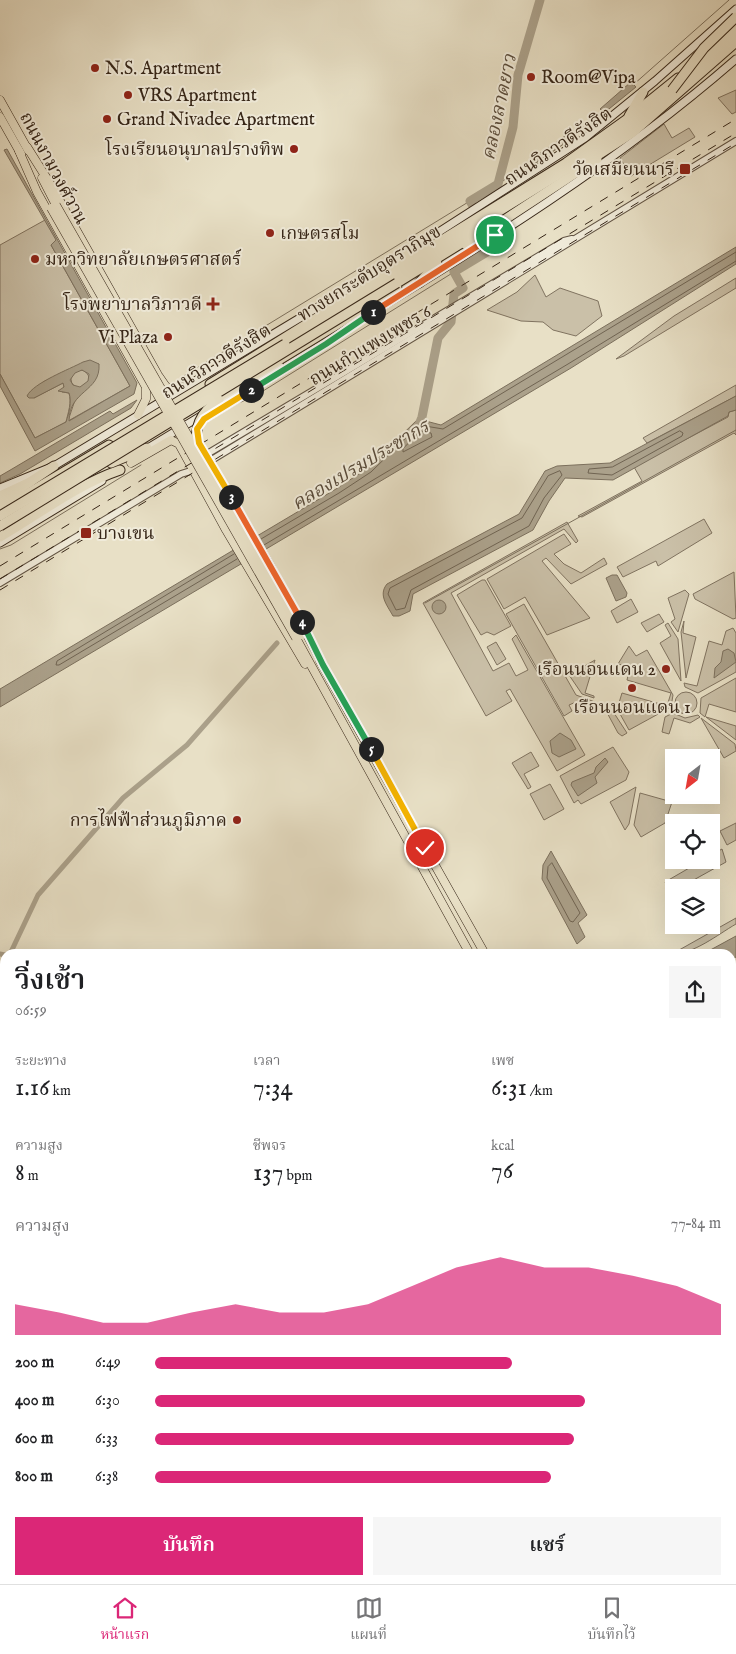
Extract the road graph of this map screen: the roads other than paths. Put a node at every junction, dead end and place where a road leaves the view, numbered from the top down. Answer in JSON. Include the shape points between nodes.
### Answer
{"nodes":[{"id":1,"x":736,"y":9,"type":"edge"},
{"id":2,"x":736,"y":17,"type":"edge"},
{"id":3,"x":736,"y":24,"type":"edge"},
{"id":4,"x":736,"y":32,"type":"edge"},
{"id":5,"x":736,"y":43,"type":"edge"},
{"id":6,"x":736,"y":59,"type":"edge"},
{"id":7,"x":672,"y":90,"type":"junction"},
{"id":8,"x":643,"y":92,"type":"junction"},
{"id":9,"x":0,"y":100,"type":"edge"},
{"id":10,"x":0,"y":117,"type":"edge"},
{"id":11,"x":626,"y":120,"type":"junction"},
{"id":12,"x":736,"y":141,"type":"edge"},
{"id":13,"x":23,"y":149,"type":"junction"},
{"id":14,"x":53,"y":207,"type":"junction"},
{"id":15,"x":477,"y":213,"type":"junction"},
{"id":16,"x":490,"y":235,"type":"junction"},
{"id":17,"x":439,"y":240,"type":"junction"},
{"id":18,"x":402,"y":256,"type":"junction"},
{"id":19,"x":437,"y":263,"type":"junction"},
{"id":20,"x":397,"y":283,"type":"junction"},
{"id":21,"x":419,"y":283,"type":"junction"},
{"id":22,"x":352,"y":325,"type":"junction"},
{"id":23,"x":158,"y":375,"type":"junction"},
{"id":24,"x":146,"y":387,"type":"junction"},
{"id":25,"x":182,"y":387,"type":"junction"},
{"id":26,"x":138,"y":415,"type":"junction"},
{"id":27,"x":147,"y":448,"type":"junction"},
{"id":28,"x":196,"y":450,"type":"junction"},
{"id":29,"x":208,"y":457,"type":"junction"},
{"id":30,"x":111,"y":463,"type":"junction"},
{"id":31,"x":131,"y":463,"type":"junction"},
{"id":32,"x":54,"y":466,"type":"junction"},
{"id":33,"x":192,"y":467,"type":"junction"},
{"id":34,"x":120,"y":470,"type":"junction"},
{"id":35,"x":30,"y":482,"type":"junction"},
{"id":36,"x":225,"y":486,"type":"junction"},
{"id":37,"x":0,"y":488,"type":"edge"},
{"id":38,"x":208,"y":495,"type":"junction"},
{"id":39,"x":0,"y":496,"type":"edge"},
{"id":40,"x":0,"y":502,"type":"edge"},
{"id":41,"x":0,"y":510,"type":"edge"},
{"id":42,"x":0,"y":516,"type":"edge"},
{"id":43,"x":0,"y":526,"type":"edge"},
{"id":44,"x":0,"y":537,"type":"edge"},
{"id":45,"x":0,"y":543,"type":"edge"},
{"id":46,"x":0,"y":583,"type":"edge"},
{"id":47,"x":299,"y":636,"type":"junction"},
{"id":48,"x":323,"y":665,"type":"junction"},
{"id":49,"x":318,"y":681,"type":"junction"},
{"id":50,"x":467,"y":949,"type":"edge"},
{"id":51,"x":482,"y":949,"type":"edge"}],
"edges":[{"from":1,"to":8,"type":"main road","name":"ถนนวิภาวดีรังสิต"},
{"from":2,"to":7,"type":"highway","bridge":true,"via":[[704,48]]},
{"from":3,"to":11,"type":"highway","name":"ถนนวิภาวดีรังสิต","via":[[669,86]]},
{"from":4,"to":7,"type":"highway","name":"ทางยกระดับอุตราภิมุข","bridge":true},
{"from":5,"to":16,"type":"highway","name":"ถนนวิภาวดีรังสิต","via":[[634,134]]},
{"from":5,"to":20,"type":"highway","name":"ทางยกระดับอุตราภิมุข","via":[[632,133]]},
{"from":6,"to":16,"type":"main road","name":"ถนนวิภาวดีรังสิต","via":[[615,156]]},
{"from":7,"to":42,"type":"highway","name":"ทางยกระดับอุตราภิมุข","bridge":true,"via":[[628,126],[497,215]]},
{"from":8,"to":11,"type":"highway"},
{"from":8,"to":15,"type":"main road","name":"ถนนวิภาวดีรังสิต","via":[[572,147]]},
{"from":9,"to":13,"type":"main road","name":"ถนนงามวงศ์วาน"},
{"from":10,"to":13,"type":"main road","name":"ถนนงามวงศ์วาน"},
{"from":11,"to":15,"type":"highway","name":"ถนนวิภาวดีรังสิต","via":[[566,163]]},
{"from":12,"to":29,"type":"street","name":"ถนนกำแพงเพชร 6","via":[[573,238],[566,246],[457,307]]},
{"from":13,"to":14,"type":"main road","name":"ถนนงามวงศ์วาน"},
{"from":13,"to":23,"type":"main road","via":[[51,185]]},
{"from":13,"to":24,"type":"main road","via":[[37,192]]},
{"from":14,"to":28,"type":"main road","name":"ถนนงามวงศ์วาน","bridge":true},
{"from":14,"to":47,"type":"main road","name":"ถนนงามวงศ์วาน","bridge":true},
{"from":15,"to":17,"type":"highway","name":"ถนนวิภาวดีรังสิต"},
{"from":15,"to":18,"type":"main road","name":"ถนนวิภาวดีรังสิต"},
{"from":16,"to":19,"type":"highway","name":"ถนนวิภาวดีรังสิต"},
{"from":16,"to":21,"type":"main road","name":"ถนนวิภาวดีรังสิต"},
{"from":17,"to":18,"type":"highway"},
{"from":17,"to":41,"type":"highway","name":"ถนนวิภาวดีรังสิต","via":[[157,417]]},
{"from":18,"to":25,"type":"main road","name":"ถนนวิภาวดีรังสิต"},
{"from":19,"to":21,"type":"highway"},
{"from":19,"to":30,"type":"highway","name":"ถนนวิภาวดีรังสิต"},
{"from":20,"to":28,"type":"highway","bridge":true,"via":[[211,405],[195,430]]},
{"from":20,"to":43,"type":"highway","name":"ทางยกระดับอุตราภิมุข","bridge":true},
{"from":21,"to":22,"type":"main road","name":"ถนนวิภาวดีรังสิต"},
{"from":22,"to":27,"type":"main road","name":"ถนนวิภาวดีรังสิต"},
{"from":22,"to":29,"type":"main road","via":[[204,419],[197,436]]},
{"from":23,"to":24,"type":"main road","via":[[157,386],[152,389]]},
{"from":23,"to":25,"type":"main road","via":[[168,388]]},
{"from":24,"to":26,"type":"main road","via":[[146,399]]},
{"from":25,"to":26,"type":"main road","name":"ถนนวิภาวดีรังสิต"},
{"from":26,"to":32,"type":"main road","name":"ถนนวิภาวดีรังสิต"},
{"from":27,"to":30,"type":"highway"},
{"from":27,"to":31,"type":"main road","name":"ถนนวิภาวดีรังสิต"},
{"from":28,"to":47,"type":"main road","name":"ถนนงามวงศ์วาน","bridge":true},
{"from":29,"to":33,"type":"street","name":"ถนนกำแพงเพชร 6"},
{"from":29,"to":36,"type":"main road"},
{"from":30,"to":43,"type":"highway","name":"ถนนวิภาวดีรังสิต"},
{"from":31,"to":33,"type":"main road","via":[[171,440],[179,444]]},
{"from":31,"to":34,"type":"main road","name":"ถนนวิภาวดีรังสิต"},
{"from":32,"to":35,"type":"highway"},
{"from":32,"to":37,"type":"main road","name":"ถนนวิภาวดีรังสิต"},
{"from":33,"to":38,"type":"main road"},
{"from":33,"to":46,"type":"street","name":"ถนนกำแพงเพชร 6"},
{"from":34,"to":44,"type":"highway","via":[[99,477]]},
{"from":34,"to":45,"type":"main road","name":"ถนนวิภาวดีรังสิต"},
{"from":35,"to":39,"type":"highway"},
{"from":35,"to":40,"type":"highway"},
{"from":36,"to":38,"type":"main road","via":[[216,478],[206,485]]},
{"from":36,"to":48,"type":"main road"},
{"from":38,"to":49,"type":"main road","via":[[292,644]]},
{"from":47,"to":48,"type":"main road","name":"ถนนงามวงศ์วาน"},
{"from":47,"to":49,"type":"main road","name":"ถนนงามวงศ์วาน"},
{"from":48,"to":51,"type":"main road","name":"ถนนงามวงศ์วาน"},
{"from":49,"to":50,"type":"main road","name":"ถนนงามวงศ์วาน"}]}
